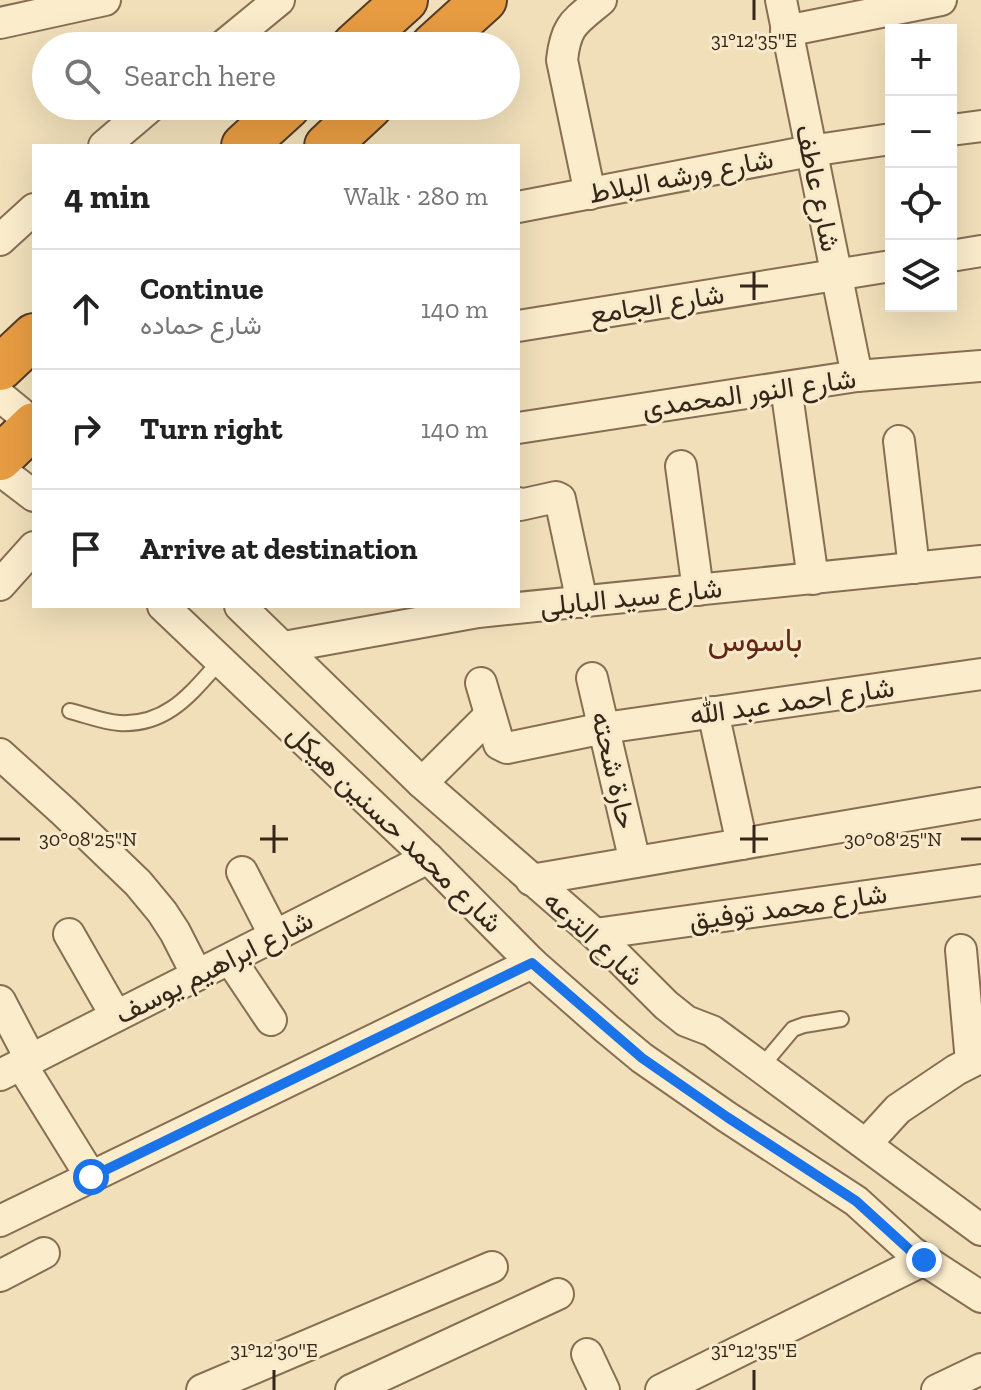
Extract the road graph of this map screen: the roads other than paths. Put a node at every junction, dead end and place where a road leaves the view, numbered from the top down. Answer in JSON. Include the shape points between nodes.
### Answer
{"nodes":[{"id":1,"x":105,"y":0,"type":"edge"},
{"id":2,"x":279,"y":0,"type":"edge"},
{"id":3,"x":405,"y":0,"type":"edge"},
{"id":4,"x":484,"y":0,"type":"edge"},
{"id":5,"x":601,"y":0,"type":"edge"},
{"id":6,"x":781,"y":0,"type":"edge"},
{"id":7,"x":941,"y":0,"type":"edge"},
{"id":8,"x":0,"y":23,"type":"edge"},
{"id":9,"x":786,"y":31,"type":"junction"},
{"id":10,"x":240,"y":32,"type":"edge"},
{"id":11,"x":370,"y":32,"type":"edge"},
{"id":12,"x":449,"y":32,"type":"edge"},
{"id":13,"x":135,"y":120,"type":"edge"},
{"id":14,"x":273,"y":120,"type":"edge"},
{"id":15,"x":355,"y":120,"type":"edge"},
{"id":16,"x":981,"y":126,"type":"edge"},
{"id":17,"x":957,"y":129,"type":"edge"},
{"id":18,"x":885,"y":140,"type":"edge"},
{"id":19,"x":106,"y":144,"type":"edge"},
{"id":20,"x":246,"y":144,"type":"edge"},
{"id":21,"x":329,"y":144,"type":"edge"},
{"id":22,"x":810,"y":151,"type":"junction"},
{"id":23,"x":590,"y":194,"type":"junction"},
{"id":24,"x":520,"y":207,"type":"edge"},
{"id":25,"x":32,"y":211,"type":"edge"},
{"id":26,"x":0,"y":240,"type":"edge"},
{"id":27,"x":981,"y":251,"type":"edge"},
{"id":28,"x":957,"y":255,"type":"edge"},
{"id":29,"x":885,"y":267,"type":"edge"},
{"id":30,"x":836,"y":275,"type":"junction"},
{"id":31,"x":520,"y":326,"type":"edge"},
{"id":32,"x":32,"y":338,"type":"edge"},
{"id":33,"x":981,"y":366,"type":"edge"},
{"id":34,"x":0,"y":368,"type":"edge"},
{"id":35,"x":857,"y":376,"type":"junction"},
{"id":36,"x":786,"y":387,"type":"junction"},
{"id":37,"x":0,"y":396,"type":"edge"},
{"id":38,"x":32,"y":422,"type":"edge"},
{"id":39,"x":32,"y":426,"type":"edge"},
{"id":40,"x":520,"y":428,"type":"edge"},
{"id":41,"x":899,"y":441,"type":"dead end"},
{"id":42,"x":0,"y":458,"type":"edge"},
{"id":43,"x":681,"y":466,"type":"dead end"},
{"id":44,"x":0,"y":470,"type":"edge"},
{"id":45,"x":32,"y":494,"type":"edge"},
{"id":46,"x":520,"y":505,"type":"edge"},
{"id":47,"x":32,"y":549,"type":"edge"},
{"id":48,"x":981,"y":561,"type":"edge"},
{"id":49,"x":914,"y":568,"type":"junction"},
{"id":50,"x":813,"y":579,"type":"junction"},
{"id":51,"x":0,"y":585,"type":"edge"},
{"id":52,"x":698,"y":590,"type":"junction"},
{"id":53,"x":582,"y":602,"type":"junction"},
{"id":54,"x":520,"y":606,"type":"edge"},
{"id":55,"x":165,"y":608,"type":"edge"},
{"id":56,"x":242,"y":608,"type":"edge"},
{"id":57,"x":478,"y":609,"type":"edge"},
{"id":58,"x":368,"y":619,"type":"edge"},
{"id":59,"x":284,"y":647,"type":"junction"},
{"id":60,"x":221,"y":660,"type":"junction"},
{"id":61,"x":981,"y":674,"type":"edge"},
{"id":62,"x":592,"y":678,"type":"dead end"},
{"id":63,"x":481,"y":683,"type":"dead end"},
{"id":64,"x":70,"y":711,"type":"dead end"},
{"id":65,"x":713,"y":712,"type":"junction"},
{"id":66,"x":490,"y":715,"type":"junction"},
{"id":67,"x":604,"y":728,"type":"junction"},
{"id":68,"x":0,"y":754,"type":"edge"},
{"id":69,"x":422,"y":783,"type":"junction"},
{"id":70,"x":981,"y":803,"type":"edge"},
{"id":71,"x":742,"y":844,"type":"junction"},
{"id":72,"x":428,"y":858,"type":"junction"},
{"id":73,"x":635,"y":862,"type":"junction"},
{"id":74,"x":242,"y":872,"type":"dead end"},
{"id":75,"x":531,"y":880,"type":"junction"},
{"id":76,"x":981,"y":880,"type":"edge"},
{"id":77,"x":69,"y":934,"type":"dead end"},
{"id":78,"x":595,"y":934,"type":"junction"},
{"id":79,"x":275,"y":936,"type":"junction"},
{"id":80,"x":961,"y":950,"type":"dead end"},
{"id":81,"x":230,"y":959,"type":"junction"},
{"id":82,"x":532,"y":963,"type":"junction"},
{"id":83,"x":197,"y":975,"type":"junction"},
{"id":84,"x":0,"y":1001,"type":"edge"},
{"id":85,"x":116,"y":1016,"type":"junction"},
{"id":86,"x":841,"y":1019,"type":"dead end"},
{"id":87,"x":271,"y":1020,"type":"dead end"},
{"id":88,"x":976,"y":1060,"type":"edge"},
{"id":89,"x":17,"y":1066,"type":"edge"},
{"id":90,"x":761,"y":1067,"type":"junction"},
{"id":91,"x":866,"y":1144,"type":"junction"},
{"id":92,"x":91,"y":1177,"type":"junction"},
{"id":93,"x":0,"y":1221,"type":"edge"},
{"id":94,"x":981,"y":1230,"type":"edge"},
{"id":95,"x":44,"y":1253,"type":"dead end"},
{"id":96,"x":924,"y":1260,"type":"junction"},
{"id":97,"x":492,"y":1267,"type":"dead end"},
{"id":98,"x":0,"y":1276,"type":"edge"},
{"id":99,"x":558,"y":1294,"type":"dead end"},
{"id":100,"x":981,"y":1297,"type":"edge"},
{"id":101,"x":587,"y":1354,"type":"dead end"},
{"id":102,"x":981,"y":1369,"type":"edge"},
{"id":103,"x":202,"y":1390,"type":"edge"},
{"id":104,"x":351,"y":1390,"type":"edge"},
{"id":105,"x":604,"y":1390,"type":"edge"},
{"id":106,"x":661,"y":1390,"type":"edge"},
{"id":107,"x":937,"y":1390,"type":"edge"}],
"edges":[{"from":1,"to":8,"type":"street"},
{"from":2,"to":10,"type":"street"},
{"from":3,"to":11,"type":"highway"},
{"from":4,"to":12,"type":"highway"},
{"from":5,"to":23,"type":"street","via":[[572,25],[562,60]]},
{"from":6,"to":9,"type":"street","name":"شارع عاطف"},
{"from":7,"to":9,"type":"street"},
{"from":9,"to":22,"type":"street","name":"شارع عاطف"},
{"from":13,"to":19,"type":"street"},
{"from":14,"to":20,"type":"highway"},
{"from":15,"to":21,"type":"highway"},
{"from":16,"to":17,"type":"street"},
{"from":18,"to":22,"type":"street","name":"شارع ورشه البلاط"},
{"from":22,"to":23,"type":"street","name":"شارع ورشه البلاط"},
{"from":22,"to":30,"type":"street","name":"شارع عاطف"},
{"from":23,"to":24,"type":"street","name":"شارع ورشه البلاط"},
{"from":25,"to":26,"type":"street"},
{"from":27,"to":28,"type":"street"},
{"from":29,"to":30,"type":"street","name":"شارع الجامع"},
{"from":30,"to":31,"type":"street","name":"شارع الجامع"},
{"from":30,"to":35,"type":"street","name":"شارع عاطف"},
{"from":32,"to":34,"type":"highway"},
{"from":33,"to":35,"type":"street","name":"شارع النور المحمدى"},
{"from":35,"to":36,"type":"street","name":"شارع النور المحمدى"},
{"from":36,"to":40,"type":"street","name":"شارع النور المحمدى"},
{"from":36,"to":50,"type":"street"},
{"from":37,"to":38,"type":"street"},
{"from":39,"to":42,"type":"highway"},
{"from":41,"to":49,"type":"street"},
{"from":43,"to":52,"type":"street"},
{"from":44,"to":45,"type":"street"},
{"from":46,"to":53,"type":"street","via":[[560,499]]},
{"from":47,"to":51,"type":"street"},
{"from":48,"to":49,"type":"street","name":"شارع سيد البابلى"},
{"from":49,"to":50,"type":"street","name":"شارع سيد البابلى"},
{"from":50,"to":52,"type":"street","name":"شارع سيد البابلى"},
{"from":52,"to":53,"type":"street","name":"شارع سيد البابلى"},
{"from":53,"to":54,"type":"street","name":"شارع سيد البابلى"},
{"from":55,"to":60,"type":"street","name":"شارع محمد حسنين هيكل"},
{"from":56,"to":59,"type":"street","name":"شارع الترعه"},
{"from":57,"to":58,"type":"street","name":"شارع سيد البابلى"},
{"from":58,"to":59,"type":"street","name":"شارع سيد البابلى"},
{"from":59,"to":69,"type":"street","name":"شارع الترعه"},
{"from":60,"to":64,"type":"lane","via":[[178,705],[156,718],[118,723]]},
{"from":60,"to":72,"type":"street","name":"شارع محمد حسنين هيكل"},
{"from":61,"to":65,"type":"street","name":"شارع احمد عبد الله"},
{"from":62,"to":67,"type":"street","name":"حارة شحته"},
{"from":63,"to":66,"type":"street"},
{"from":65,"to":67,"type":"street","name":"شارع احمد عبد الله"},
{"from":65,"to":71,"type":"street"},
{"from":66,"to":67,"type":"street","name":"شارع احمد عبد الله","via":[[499,744],[507,748]]},
{"from":66,"to":69,"type":"street"},
{"from":67,"to":73,"type":"street","name":"حارة شحته"},
{"from":68,"to":83,"type":"street","via":[[138,883],[175,932]]},
{"from":69,"to":75,"type":"street","name":"شارع الترعه"},
{"from":70,"to":71,"type":"street"},
{"from":71,"to":73,"type":"street"},
{"from":72,"to":79,"type":"street","name":"شارع ابراهيم يوسف"},
{"from":72,"to":82,"type":"street","name":"شارع محمد حسنين هيكل"},
{"from":73,"to":75,"type":"street"},
{"from":74,"to":79,"type":"street"},
{"from":75,"to":78,"type":"street","name":"شارع الترعه"},
{"from":76,"to":78,"type":"street","name":"شارع محمد توفيق"},
{"from":77,"to":85,"type":"street"},
{"from":78,"to":90,"type":"street","name":"شارع الترعه","via":[[666,1005]]},
{"from":79,"to":81,"type":"street","name":"شارع ابراهيم يوسف"},
{"from":80,"to":88,"type":"street"},
{"from":81,"to":83,"type":"street","name":"شارع ابراهيم يوسف"},
{"from":81,"to":87,"type":"street"},
{"from":82,"to":92,"type":"street"},
{"from":82,"to":96,"type":"street","name":"شارع محمد حسنين هيكل","via":[[642,1058],[856,1201]]},
{"from":83,"to":85,"type":"street","name":"شارع ابراهيم يوسف"},
{"from":84,"to":89,"type":"street"},
{"from":85,"to":89,"type":"street","name":"شارع ابراهيم يوسف"},
{"from":86,"to":90,"type":"lane","via":[[793,1029]]},
{"from":88,"to":91,"type":"street","via":[[898,1109]]},
{"from":89,"to":92,"type":"street"},
{"from":90,"to":91,"type":"street","name":"شارع الترعه"},
{"from":91,"to":94,"type":"street","name":"شارع الترعه"},
{"from":92,"to":93,"type":"street"},
{"from":95,"to":98,"type":"street"},
{"from":96,"to":100,"type":"street","name":"شارع محمد حسنين هيكل"},
{"from":96,"to":106,"type":"street"},
{"from":97,"to":103,"type":"street"},
{"from":99,"to":104,"type":"street"},
{"from":101,"to":105,"type":"street"},
{"from":102,"to":107,"type":"street"}]}
